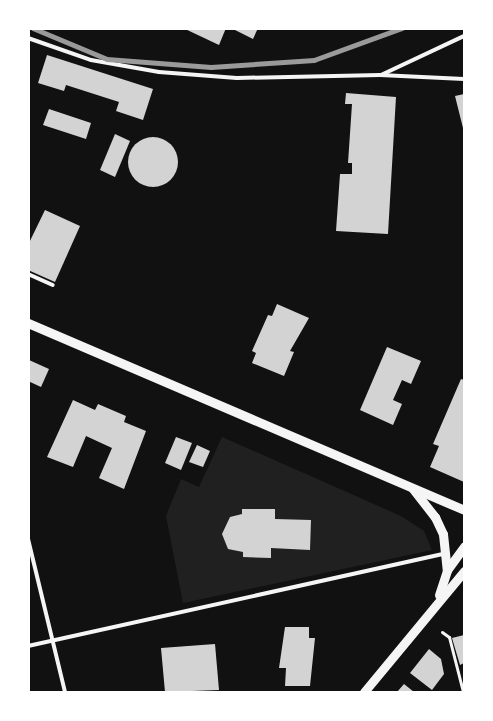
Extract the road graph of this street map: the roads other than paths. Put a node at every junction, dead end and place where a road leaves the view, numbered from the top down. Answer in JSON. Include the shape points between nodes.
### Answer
{"nodes":[{"id":1,"x":465,"y":36,"type":"edge"},
{"id":2,"x":28,"y":38,"type":"edge"},
{"id":3,"x":380,"y":75,"type":"junction"},
{"id":4,"x":465,"y":79,"type":"edge"},
{"id":5,"x":28,"y":274,"type":"edge"},
{"id":6,"x":52,"y":285,"type":"dead end"},
{"id":7,"x":28,"y":323,"type":"edge"},
{"id":8,"x":411,"y":487,"type":"junction"},
{"id":9,"x":465,"y":510,"type":"edge"},
{"id":10,"x":28,"y":539,"type":"edge"},
{"id":11,"x":465,"y":548,"type":"edge"},
{"id":12,"x":446,"y":554,"type":"junction"},
{"id":13,"x":447,"y":570,"type":"junction"},
{"id":14,"x":465,"y":571,"type":"edge"},
{"id":15,"x":438,"y":598,"type":"junction"},
{"id":16,"x":53,"y":641,"type":"junction"},
{"id":17,"x":28,"y":646,"type":"edge"},
{"id":18,"x":65,"y":693,"type":"edge"},
{"id":19,"x":364,"y":693,"type":"edge"}],
"edges":[{"from":1,"to":3,"type":"lane"},
{"from":2,"to":3,"type":"lane","via":[[92,60],[159,72],[237,78]]},
{"from":3,"to":4,"type":"lane"},
{"from":5,"to":6,"type":"lane"},
{"from":7,"to":8,"type":"street"},
{"from":8,"to":9,"type":"street"},
{"from":8,"to":12,"type":"street","via":[[435,517]]},
{"from":10,"to":16,"type":"lane"},
{"from":11,"to":13,"type":"street"},
{"from":12,"to":13,"type":"street"},
{"from":12,"to":16,"type":"lane"},
{"from":13,"to":15,"type":"street"},
{"from":14,"to":15,"type":"street"},
{"from":15,"to":19,"type":"street"},
{"from":16,"to":17,"type":"lane"},
{"from":16,"to":18,"type":"lane"}]}
